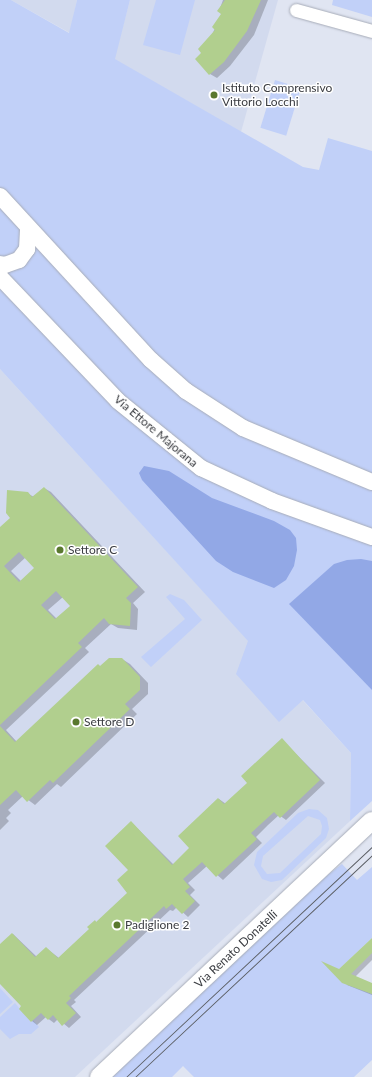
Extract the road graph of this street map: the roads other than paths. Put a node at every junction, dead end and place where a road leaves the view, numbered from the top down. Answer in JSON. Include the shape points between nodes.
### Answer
{"nodes":[{"id":1,"x":296,"y":10,"type":"dead end"},
{"id":2,"x":372,"y":31,"type":"edge"},
{"id":3,"x":0,"y":196,"type":"edge"},
{"id":4,"x":28,"y":227,"type":"junction"},
{"id":5,"x":0,"y":264,"type":"edge"},
{"id":6,"x":0,"y":277,"type":"edge"},
{"id":7,"x":372,"y":482,"type":"edge"},
{"id":8,"x":372,"y":537,"type":"edge"},
{"id":9,"x":372,"y":821,"type":"edge"},
{"id":10,"x":99,"y":1077,"type":"edge"}],
"edges":[{"from":1,"to":2,"type":"street"},
{"from":3,"to":4,"type":"street"},
{"from":4,"to":5,"type":"street","via":[[27,249],[19,260],[5,265]]},
{"from":4,"to":7,"type":"street","via":[[151,360],[191,395],[243,428]]},
{"from":6,"to":8,"type":"street","name":"Via Ettore Majorana","via":[[118,401],[200,468],[272,501]]},
{"from":9,"to":10,"type":"main road","name":"Via Renato Donatelli"}]}
